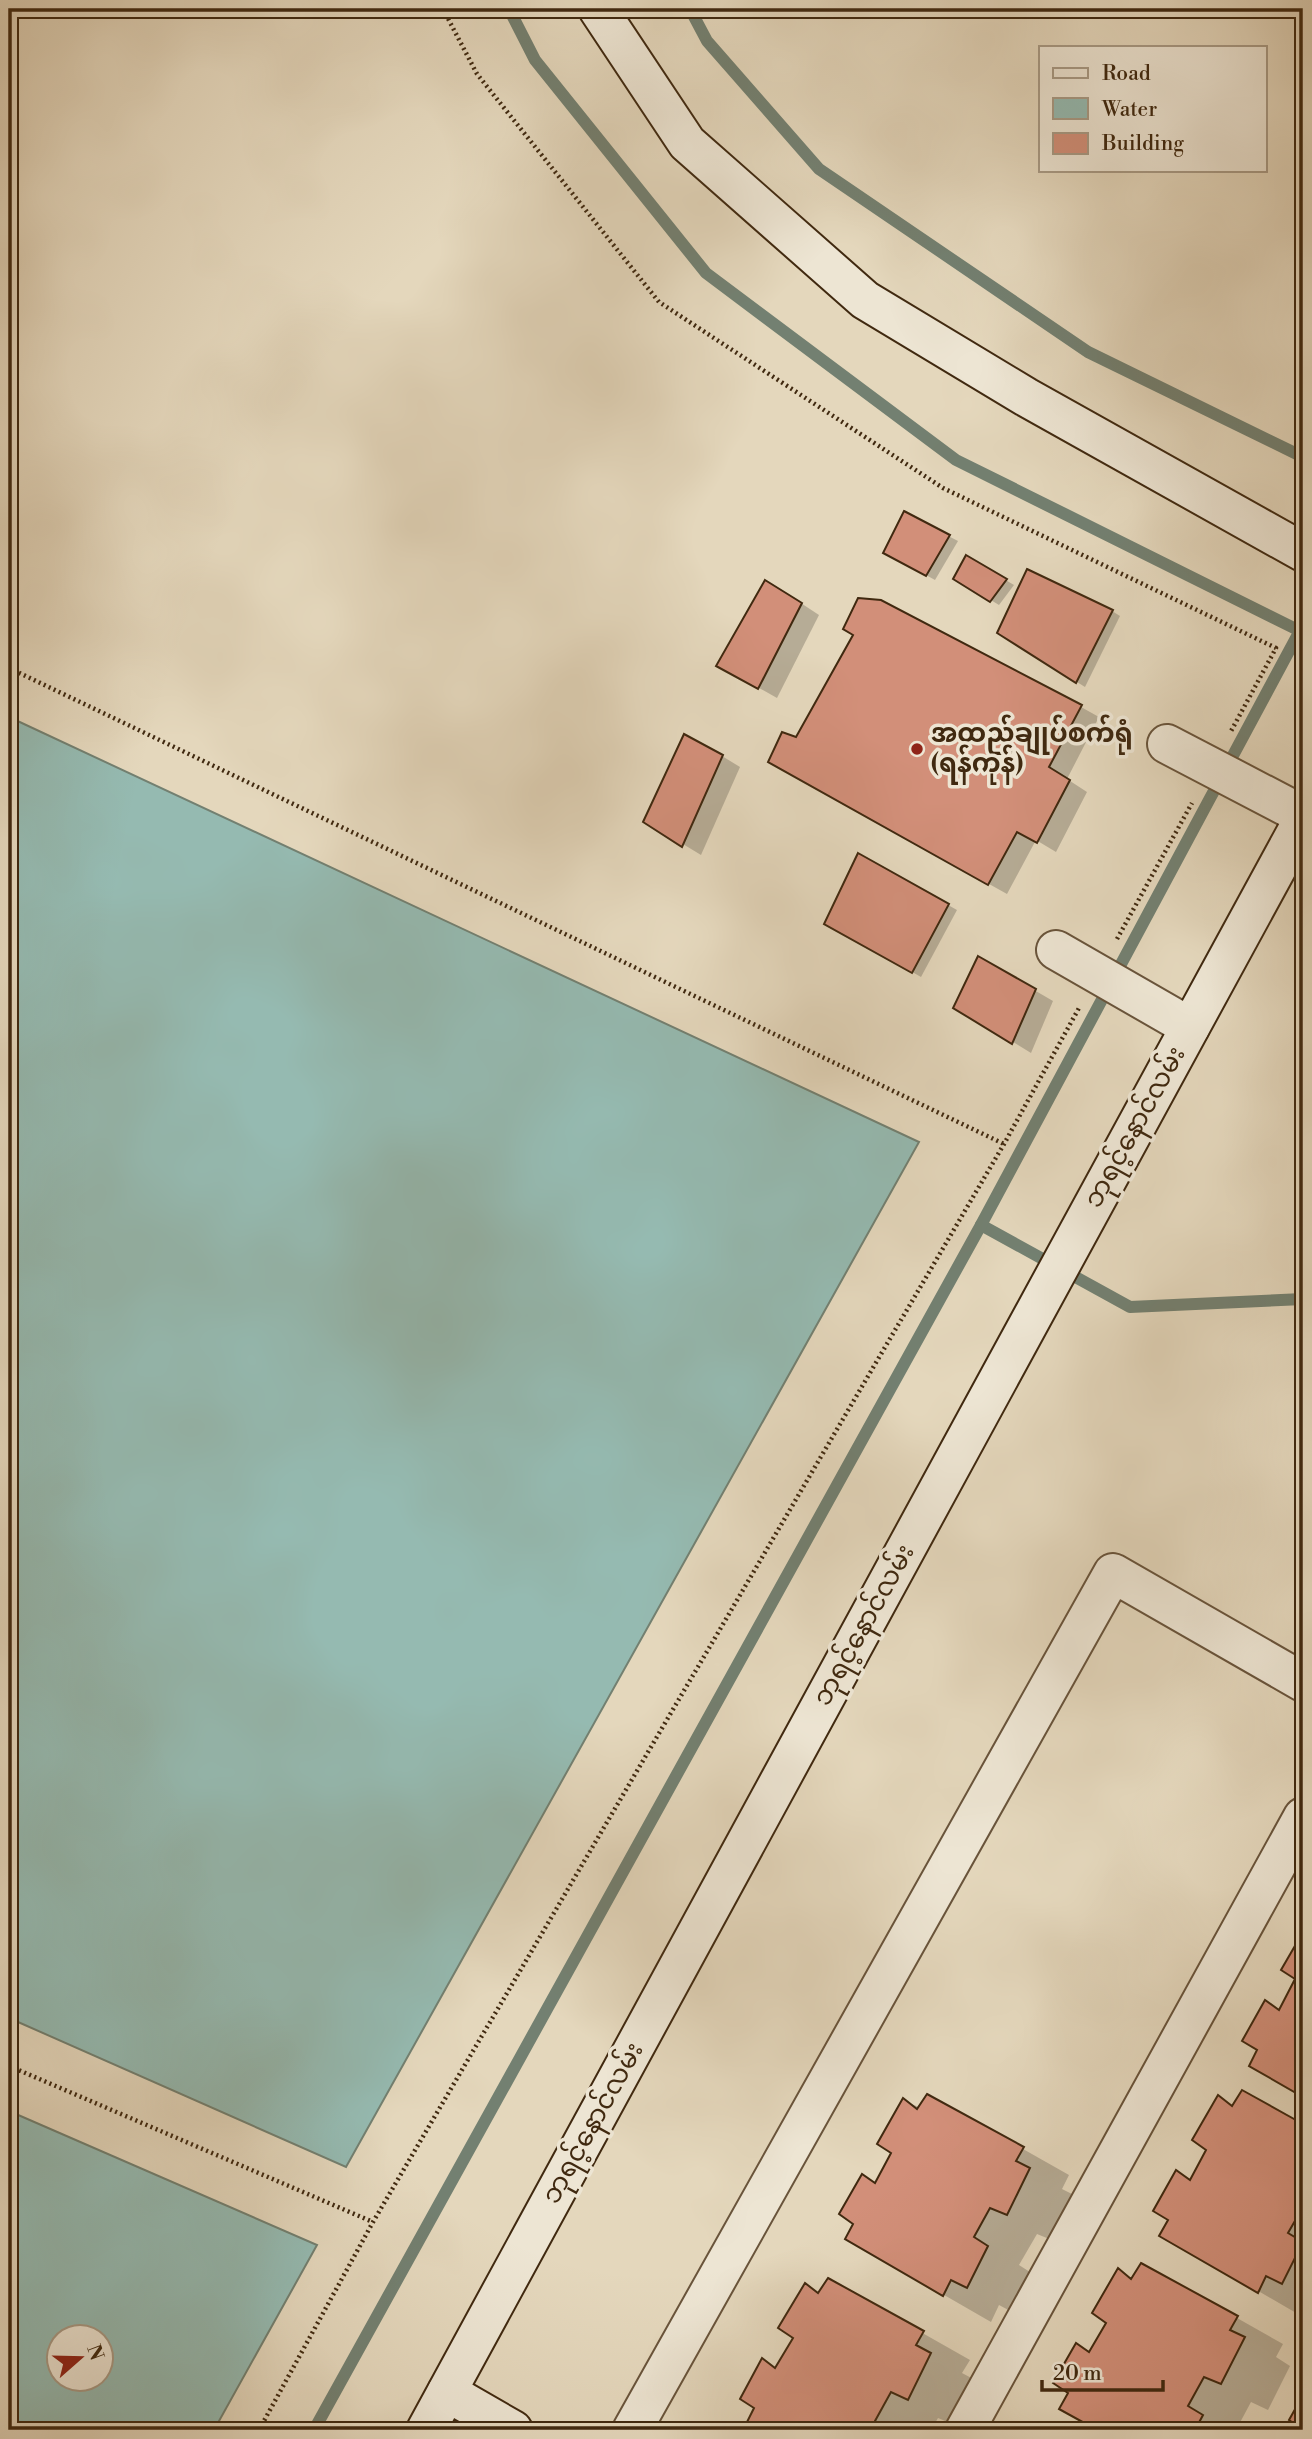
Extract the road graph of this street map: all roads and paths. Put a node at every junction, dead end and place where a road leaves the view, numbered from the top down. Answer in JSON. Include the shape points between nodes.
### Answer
{"nodes":[{"id":1,"x":443,"y":9,"type":"edge"},
{"id":2,"x":598,"y":9,"type":"edge"},
{"id":3,"x":1303,"y":552,"type":"edge"},
{"id":4,"x":9,"y":668,"type":"edge"},
{"id":5,"x":1167,"y":744,"type":"dead end"},
{"id":6,"x":1223,"y":745,"type":"dead end"},
{"id":7,"x":1197,"y":793,"type":"dead end"},
{"id":8,"x":1303,"y":817,"type":"edge"},
{"id":9,"x":1056,"y":950,"type":"dead end"},
{"id":10,"x":1111,"y":951,"type":"dead end"},
{"id":11,"x":1084,"y":999,"type":"dead end"},
{"id":12,"x":1190,"y":1027,"type":"junction"},
{"id":13,"x":1004,"y":1144,"type":"junction"},
{"id":14,"x":1303,"y":1682,"type":"edge"},
{"id":15,"x":1303,"y":1817,"type":"edge"},
{"id":16,"x":9,"y":2066,"type":"edge"},
{"id":17,"x":373,"y":2222,"type":"junction"},
{"id":18,"x":447,"y":2392,"type":"junction"},
{"id":19,"x":259,"y":2430,"type":"edge"},
{"id":20,"x":426,"y":2430,"type":"edge"},
{"id":21,"x":513,"y":2430,"type":"edge"},
{"id":22,"x":632,"y":2430,"type":"edge"},
{"id":23,"x":965,"y":2430,"type":"edge"}],
"edges":[{"from":1,"to":6,"type":"path","via":[[477,74],[659,302],[943,488],[1276,648]]},
{"from":2,"to":3,"type":"street","via":[[687,143],[865,300],[1026,397]]},
{"from":4,"to":13,"type":"path"},
{"from":5,"to":8,"type":"street"},
{"from":7,"to":10,"type":"path"},
{"from":8,"to":12,"type":"street","name":"ဘုရင့်နောင်လမ်း"},
{"from":9,"to":12,"type":"street"},
{"from":11,"to":13,"type":"path"},
{"from":12,"to":18,"type":"street","name":"ဘုရင့်နောင်လမ်း"},
{"from":13,"to":17,"type":"path"},
{"from":14,"to":22,"type":"street","via":[[1113,1573]]},
{"from":15,"to":23,"type":"street"},
{"from":16,"to":17,"type":"path"},
{"from":17,"to":19,"type":"path"},
{"from":18,"to":20,"type":"street","name":"ဘုရင့်နောင်လမ်း"},
{"from":18,"to":21,"type":"street"}]}
